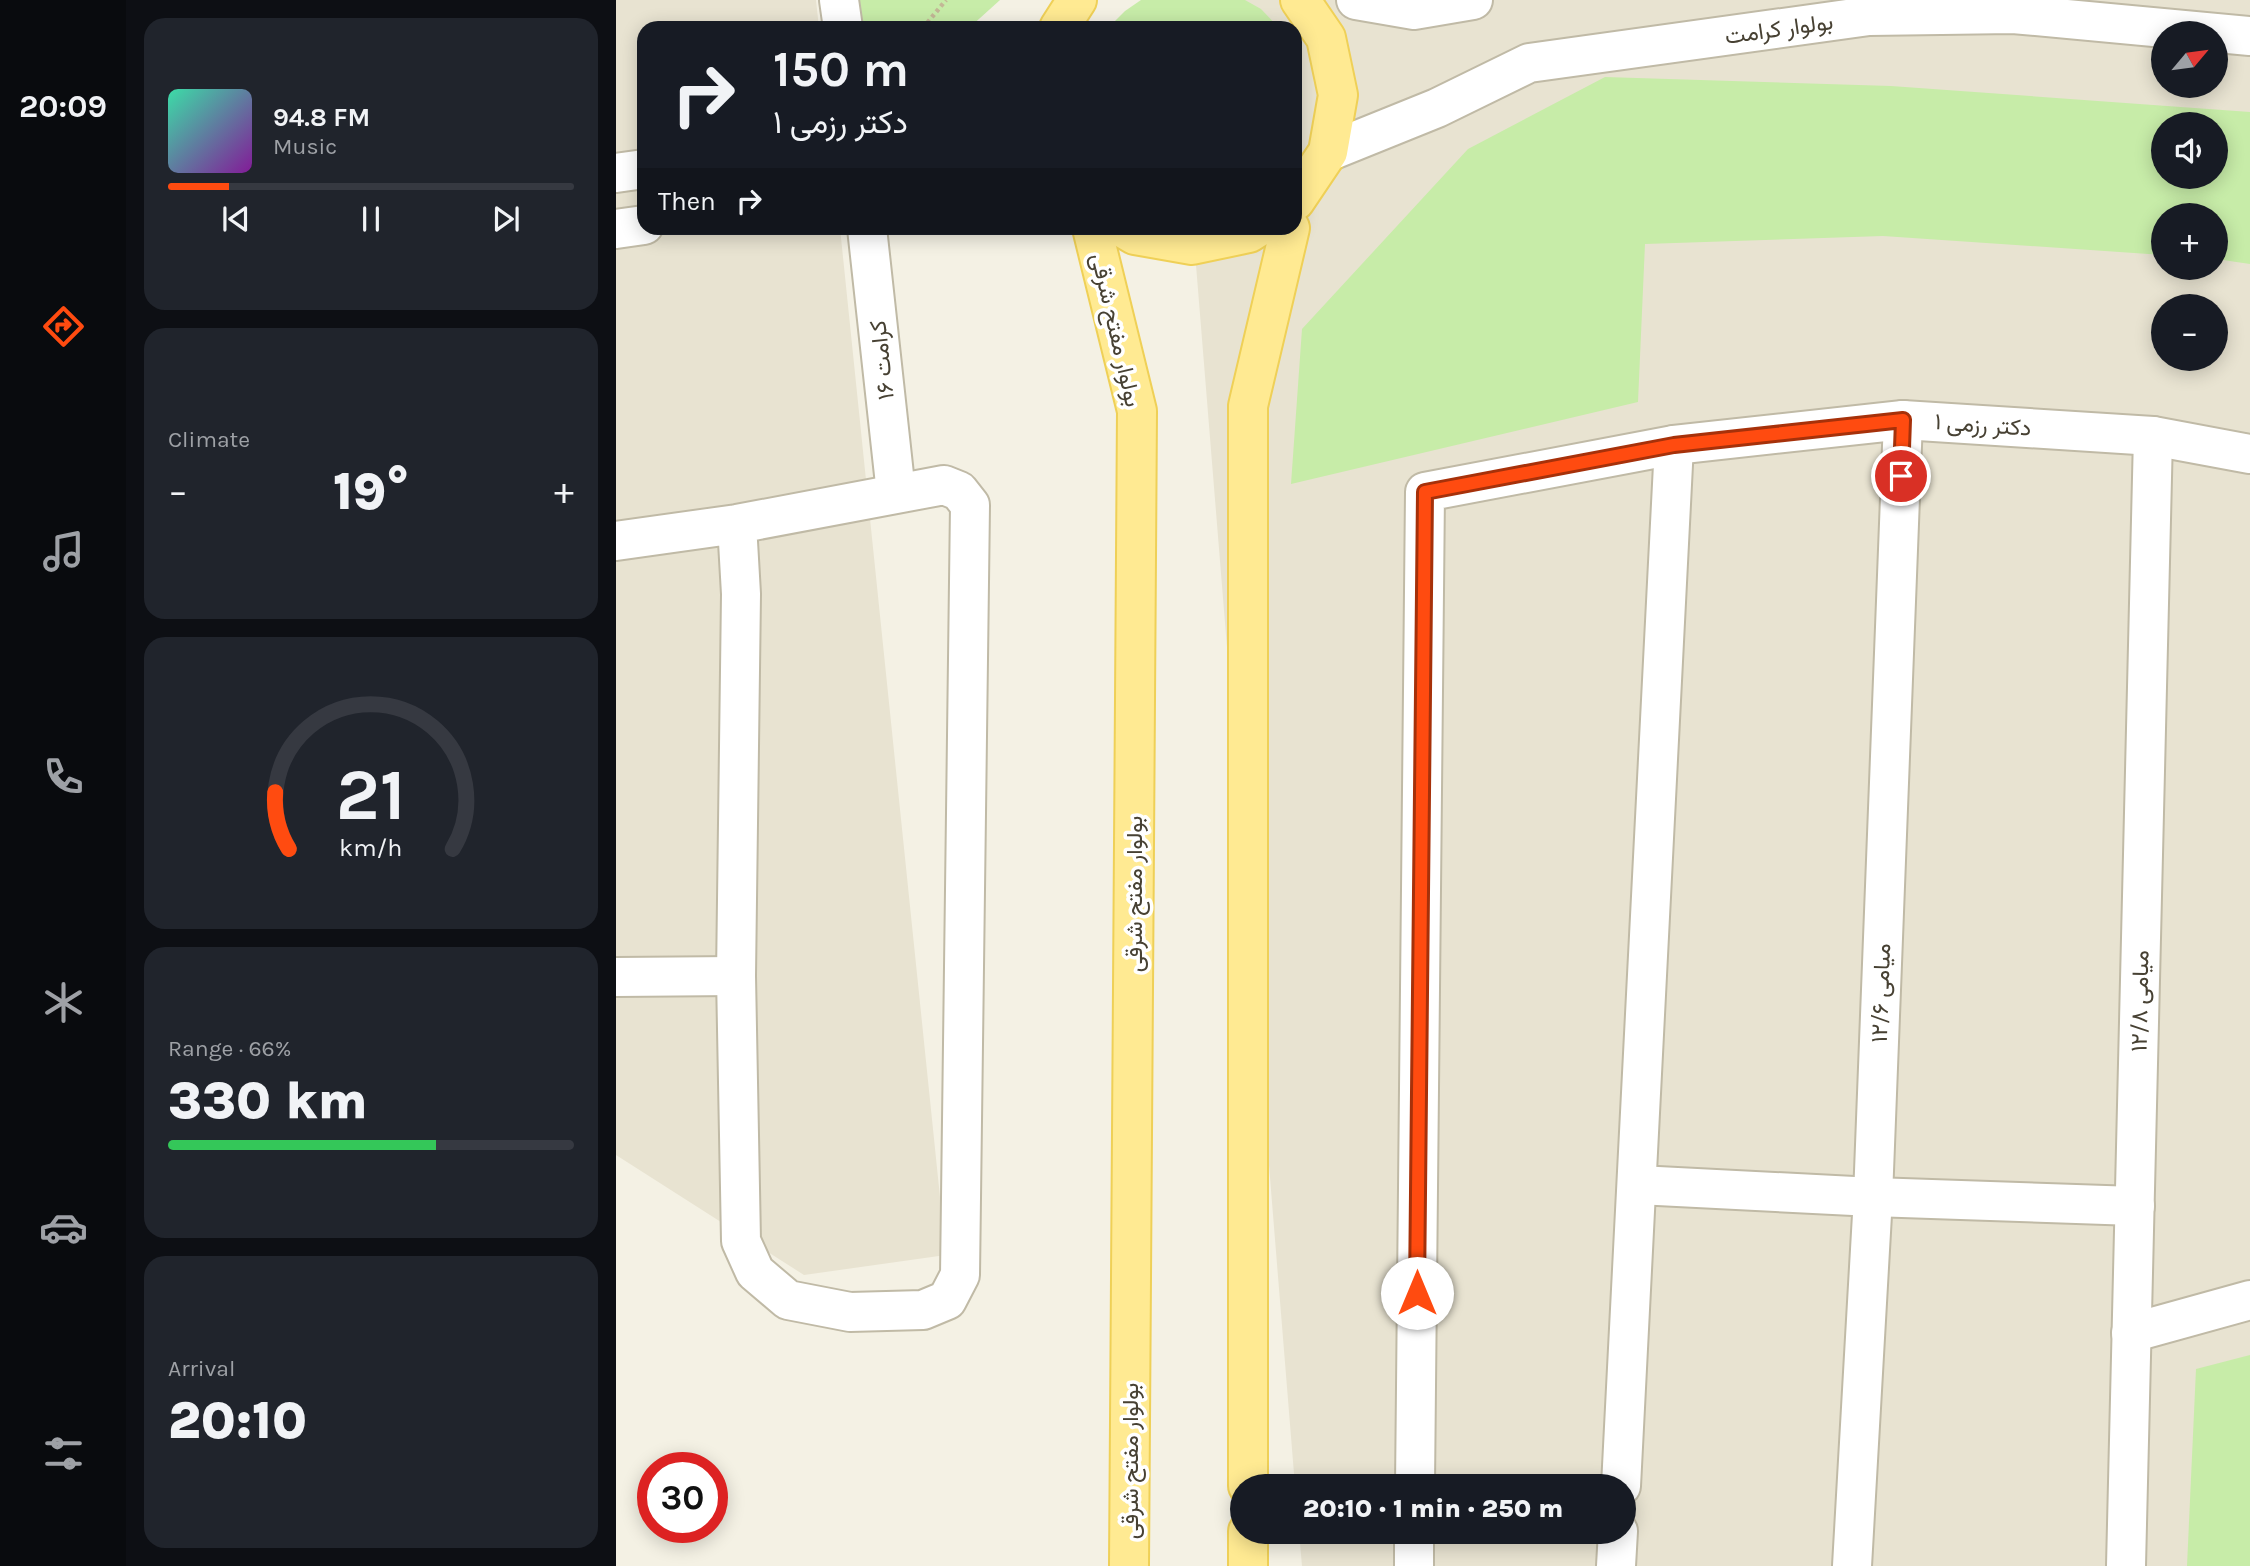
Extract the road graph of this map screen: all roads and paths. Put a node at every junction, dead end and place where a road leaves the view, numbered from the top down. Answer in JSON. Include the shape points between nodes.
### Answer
{"nodes":[{"id":1,"x":839,"y":0,"type":"edge"},
{"id":2,"x":946,"y":0,"type":"edge"},
{"id":3,"x":1077,"y":0,"type":"edge"},
{"id":4,"x":1300,"y":0,"type":"edge"},
{"id":5,"x":1356,"y":0,"type":"edge"},
{"id":6,"x":1473,"y":0,"type":"edge"},
{"id":7,"x":842,"y":21,"type":"edge"},
{"id":8,"x":929,"y":21,"type":"edge"},
{"id":9,"x":1064,"y":21,"type":"edge"},
{"id":10,"x":2250,"y":36,"type":"edge"},
{"id":11,"x":1328,"y":152,"type":"junction"},
{"id":12,"x":637,"y":170,"type":"edge"},
{"id":13,"x":616,"y":173,"type":"edge"},
{"id":14,"x":1302,"y":196,"type":"edge"},
{"id":15,"x":637,"y":226,"type":"edge"},
{"id":16,"x":616,"y":229,"type":"edge"},
{"id":17,"x":868,"y":235,"type":"edge"},
{"id":18,"x":1094,"y":235,"type":"edge"},
{"id":19,"x":1135,"y":235,"type":"edge"},
{"id":20,"x":1240,"y":235,"type":"edge"},
{"id":21,"x":1288,"y":235,"type":"edge"},
{"id":22,"x":1903,"y":420,"type":"junction"},
{"id":23,"x":2153,"y":436,"type":"junction"},
{"id":24,"x":1674,"y":445,"type":"junction"},
{"id":25,"x":2250,"y":454,"type":"edge"},
{"id":26,"x":896,"y":493,"type":"junction"},
{"id":27,"x":737,"y":524,"type":"junction"},
{"id":28,"x":616,"y":541,"type":"edge"},
{"id":29,"x":736,"y":976,"type":"junction"},
{"id":30,"x":616,"y":977,"type":"edge"},
{"id":31,"x":1638,"y":1185,"type":"junction"},
{"id":32,"x":1872,"y":1197,"type":"junction"},
{"id":33,"x":2135,"y":1206,"type":"junction"},
{"id":34,"x":2250,"y":1300,"type":"edge"},
{"id":35,"x":2132,"y":1333,"type":"junction"},
{"id":36,"x":1248,"y":1474,"type":"edge"},
{"id":37,"x":1415,"y":1474,"type":"edge"},
{"id":38,"x":1622,"y":1474,"type":"edge"},
{"id":39,"x":1248,"y":1544,"type":"edge"},
{"id":40,"x":1414,"y":1544,"type":"edge"},
{"id":41,"x":1617,"y":1544,"type":"edge"},
{"id":42,"x":1129,"y":1566,"type":"edge"},
{"id":43,"x":1248,"y":1566,"type":"edge"},
{"id":44,"x":1414,"y":1566,"type":"edge"},
{"id":45,"x":1616,"y":1566,"type":"edge"},
{"id":46,"x":1852,"y":1566,"type":"edge"},
{"id":47,"x":2126,"y":1566,"type":"edge"}],
"edges":[{"from":1,"to":7,"type":"street"},
{"from":2,"to":8,"type":"path"},
{"from":3,"to":9,"type":"main road"},
{"from":4,"to":11,"type":"main road","via":[[1326,38],[1338,95]]},
{"from":5,"to":6,"type":"street","via":[[1414,10]]},
{"from":10,"to":11,"type":"street","name":"بولوار کرامت","via":[[2013,14],[1869,16],[1529,63],[1437,108]]},
{"from":11,"to":14,"type":"main road"},
{"from":12,"to":13,"type":"street"},
{"from":15,"to":16,"type":"street"},
{"from":17,"to":26,"type":"street","name":"کرامت ۱۶"},
{"from":18,"to":42,"type":"main road","name":"بولوار مفتح شرقی","via":[[1137,411]]},
{"from":19,"to":20,"type":"main road","via":[[1192,246]]},
{"from":21,"to":36,"type":"main road","via":[[1248,406]]},
{"from":22,"to":23,"type":"street","name":"دکتر رزمی ۱"},
{"from":22,"to":24,"type":"street","name":"دکتر رزمی ۱"},
{"from":22,"to":32,"type":"street","name":"میامی ۱۲/۶"},
{"from":23,"to":25,"type":"street","name":"دکتر رزمی ۱"},
{"from":23,"to":33,"type":"street","name":"میامی ۱۲/۸"},
{"from":24,"to":31,"type":"street"},
{"from":24,"to":37,"type":"street","name":"دکتر رزمی ۱","via":[[1425,492]]},
{"from":26,"to":27,"type":"street"},
{"from":26,"to":29,"type":"street","via":[[944,485],[959,491],[970,505],[960,1275],[947,1300],[923,1310],[850,1312],[788,1300],[755,1272],[741,1241]]},
{"from":27,"to":28,"type":"street"},
{"from":27,"to":29,"type":"street","via":[[741,594]]},
{"from":29,"to":30,"type":"street"},
{"from":31,"to":32,"type":"street"},
{"from":31,"to":38,"type":"street"},
{"from":32,"to":33,"type":"street"},
{"from":32,"to":46,"type":"street","name":"میامی ۱۲/۶"},
{"from":33,"to":35,"type":"street","name":"میامی ۱۲/۸"},
{"from":34,"to":35,"type":"street"},
{"from":35,"to":47,"type":"street","name":"میامی ۱۲/۸"},
{"from":39,"to":43,"type":"main road"},
{"from":40,"to":44,"type":"street"},
{"from":41,"to":45,"type":"street"}]}
